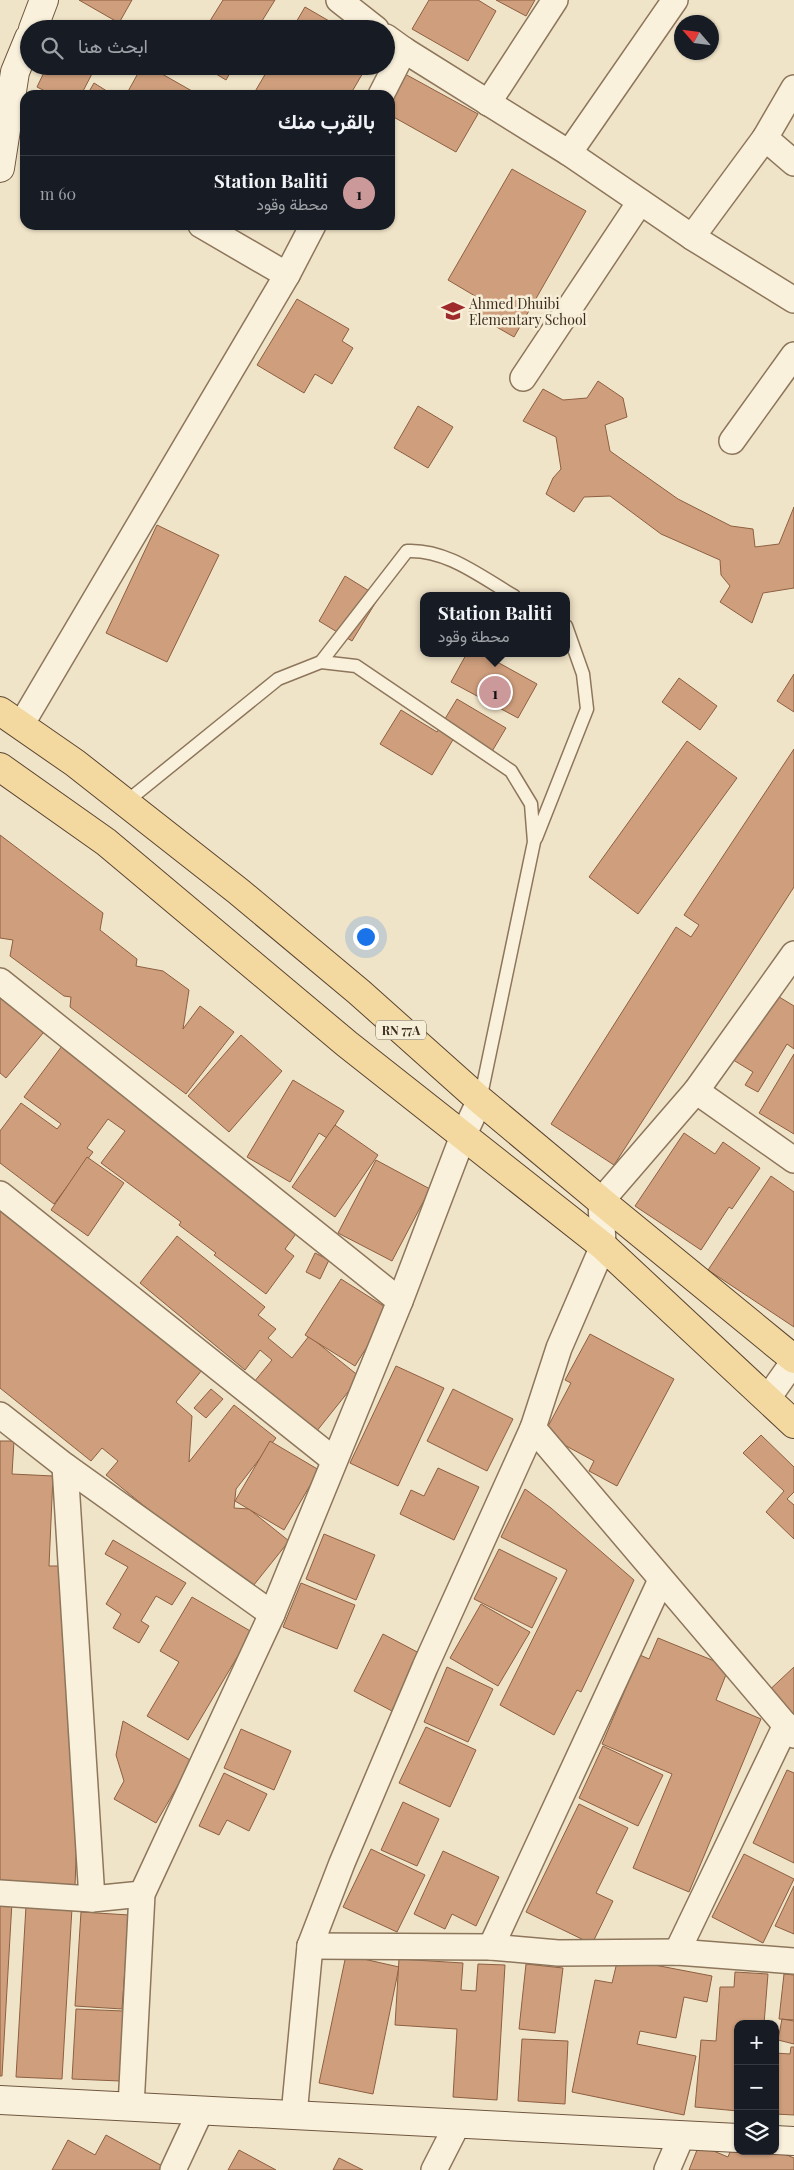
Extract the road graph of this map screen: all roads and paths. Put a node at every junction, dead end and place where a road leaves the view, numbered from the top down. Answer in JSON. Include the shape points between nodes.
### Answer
{"nodes":[{"id":1,"x":44,"y":0,"type":"edge"},
{"id":2,"x":339,"y":0,"type":"edge"},
{"id":3,"x":555,"y":0,"type":"edge"},
{"id":4,"x":675,"y":0,"type":"edge"},
{"id":5,"x":36,"y":20,"type":"edge"},
{"id":6,"x":365,"y":20,"type":"edge"},
{"id":7,"x":395,"y":44,"type":"edge"},
{"id":8,"x":20,"y":60,"type":"edge"},
{"id":9,"x":386,"y":75,"type":"edge"},
{"id":10,"x":794,"y":88,"type":"edge"},
{"id":11,"x":382,"y":90,"type":"edge"},
{"id":12,"x":488,"y":103,"type":"junction"},
{"id":13,"x":17,"y":118,"type":"edge"},
{"id":14,"x":765,"y":138,"type":"junction"},
{"id":15,"x":569,"y":153,"type":"junction"},
{"id":16,"x":794,"y":163,"type":"edge"},
{"id":17,"x":0,"y":168,"type":"edge"},
{"id":18,"x":640,"y":202,"type":"junction"},
{"id":19,"x":210,"y":230,"type":"edge"},
{"id":20,"x":310,"y":230,"type":"edge"},
{"id":21,"x":692,"y":237,"type":"junction"},
{"id":22,"x":287,"y":275,"type":"junction"},
{"id":23,"x":794,"y":300,"type":"edge"},
{"id":24,"x":794,"y":355,"type":"edge"},
{"id":25,"x":523,"y":378,"type":"dead end"},
{"id":26,"x":732,"y":441,"type":"dead end"},
{"id":27,"x":507,"y":592,"type":"edge"},
{"id":28,"x":570,"y":637,"type":"edge"},
{"id":29,"x":321,"y":662,"type":"junction"},
{"id":30,"x":11,"y":718,"type":"edge"},
{"id":31,"x":0,"y":767,"type":"edge"},
{"id":32,"x":126,"y":802,"type":"junction"},
{"id":33,"x":534,"y":842,"type":"junction"},
{"id":34,"x":794,"y":954,"type":"edge"},
{"id":35,"x":0,"y":981,"type":"edge"},
{"id":36,"x":696,"y":1091,"type":"junction"},
{"id":37,"x":480,"y":1100,"type":"junction"},
{"id":38,"x":462,"y":1136,"type":"junction"},
{"id":39,"x":794,"y":1160,"type":"edge"},
{"id":40,"x":0,"y":1194,"type":"edge"},
{"id":41,"x":601,"y":1202,"type":"junction"},
{"id":42,"x":602,"y":1246,"type":"junction"},
{"id":43,"x":400,"y":1300,"type":"junction"},
{"id":44,"x":794,"y":1360,"type":"edge"},
{"id":45,"x":768,"y":1398,"type":"junction"},
{"id":46,"x":0,"y":1415,"type":"edge"},
{"id":47,"x":794,"y":1424,"type":"edge"},
{"id":48,"x":533,"y":1428,"type":"junction"},
{"id":49,"x":334,"y":1460,"type":"junction"},
{"id":50,"x":66,"y":1466,"type":"junction"},
{"id":51,"x":661,"y":1580,"type":"junction"},
{"id":52,"x":272,"y":1614,"type":"junction"},
{"id":53,"x":790,"y":1730,"type":"edge"},
{"id":54,"x":0,"y":1893,"type":"edge"},
{"id":55,"x":142,"y":1894,"type":"junction"},
{"id":56,"x":92,"y":1899,"type":"junction"},
{"id":57,"x":310,"y":1946,"type":"junction"},
{"id":58,"x":491,"y":1947,"type":"junction"},
{"id":59,"x":677,"y":1952,"type":"junction"},
{"id":60,"x":794,"y":1961,"type":"edge"},
{"id":61,"x":0,"y":2100,"type":"edge"},
{"id":62,"x":131,"y":2107,"type":"junction"},
{"id":63,"x":201,"y":2110,"type":"junction"},
{"id":64,"x":294,"y":2115,"type":"junction"},
{"id":65,"x":458,"y":2124,"type":"junction"},
{"id":66,"x":682,"y":2135,"type":"junction"},
{"id":67,"x":734,"y":2138,"type":"edge"},
{"id":68,"x":779,"y":2140,"type":"edge"},
{"id":69,"x":794,"y":2141,"type":"edge"},
{"id":70,"x":173,"y":2170,"type":"edge"},
{"id":71,"x":434,"y":2170,"type":"edge"},
{"id":72,"x":667,"y":2170,"type":"edge"}],
"edges":[{"from":1,"to":5,"type":"main road"},
{"from":2,"to":6,"type":"street"},
{"from":3,"to":12,"type":"street"},
{"from":4,"to":15,"type":"street"},
{"from":7,"to":12,"type":"street"},
{"from":8,"to":13,"type":"main road","via":[[15,72]]},
{"from":9,"to":11,"type":"street"},
{"from":10,"to":14,"type":"street"},
{"from":12,"to":15,"type":"street"},
{"from":13,"to":17,"type":"main road"},
{"from":14,"to":16,"type":"street"},
{"from":14,"to":21,"type":"street"},
{"from":15,"to":18,"type":"street"},
{"from":18,"to":21,"type":"street"},
{"from":18,"to":25,"type":"street"},
{"from":19,"to":22,"type":"street"},
{"from":20,"to":22,"type":"street"},
{"from":21,"to":23,"type":"street"},
{"from":22,"to":30,"type":"street"},
{"from":24,"to":26,"type":"street"},
{"from":27,"to":29,"type":"lane","via":[[444,555],[425,550],[408,551]]},
{"from":28,"to":33,"type":"lane","via":[[583,674],[586,709]]},
{"from":29,"to":32,"type":"lane","via":[[278,679]]},
{"from":29,"to":33,"type":"lane","via":[[356,666],[511,771],[531,804]]},
{"from":30,"to":32,"type":"main road","number":"RN 77A"},
{"from":31,"to":38,"type":"main road","via":[[106,842]]},
{"from":32,"to":37,"type":"main road","number":"RN 77A","via":[[359,992]]},
{"from":33,"to":37,"type":"lane"},
{"from":34,"to":36,"type":"street"},
{"from":35,"to":43,"type":"street"},
{"from":36,"to":39,"type":"street"},
{"from":36,"to":41,"type":"street"},
{"from":37,"to":38,"type":"street"},
{"from":37,"to":41,"type":"main road","number":"RN 77A"},
{"from":38,"to":42,"type":"main road"},
{"from":38,"to":43,"type":"street"},
{"from":40,"to":49,"type":"street"},
{"from":41,"to":42,"type":"street"},
{"from":41,"to":44,"type":"main road","number":"RN 77A"},
{"from":42,"to":45,"type":"main road"},
{"from":42,"to":48,"type":"street","via":[[559,1348]]},
{"from":43,"to":49,"type":"street"},
{"from":44,"to":45,"type":"street"},
{"from":45,"to":47,"type":"main road"},
{"from":46,"to":50,"type":"street"},
{"from":48,"to":51,"type":"street"},
{"from":48,"to":57,"type":"street","via":[[426,1667]]},
{"from":49,"to":52,"type":"street"},
{"from":50,"to":52,"type":"street"},
{"from":50,"to":56,"type":"street"},
{"from":51,"to":53,"type":"street"},
{"from":51,"to":58,"type":"street"},
{"from":52,"to":55,"type":"street"},
{"from":53,"to":59,"type":"street"},
{"from":54,"to":56,"type":"street"},
{"from":55,"to":56,"type":"street"},
{"from":55,"to":62,"type":"street"},
{"from":57,"to":58,"type":"street"},
{"from":57,"to":64,"type":"street"},
{"from":58,"to":59,"type":"street","via":[[558,1953]]},
{"from":59,"to":60,"type":"street"},
{"from":61,"to":62,"type":"main road"},
{"from":62,"to":63,"type":"main road"},
{"from":63,"to":64,"type":"main road"},
{"from":63,"to":70,"type":"street"},
{"from":64,"to":65,"type":"main road"},
{"from":65,"to":66,"type":"main road"},
{"from":65,"to":71,"type":"street"},
{"from":66,"to":67,"type":"main road"},
{"from":66,"to":72,"type":"street"},
{"from":68,"to":69,"type":"main road"}]}
